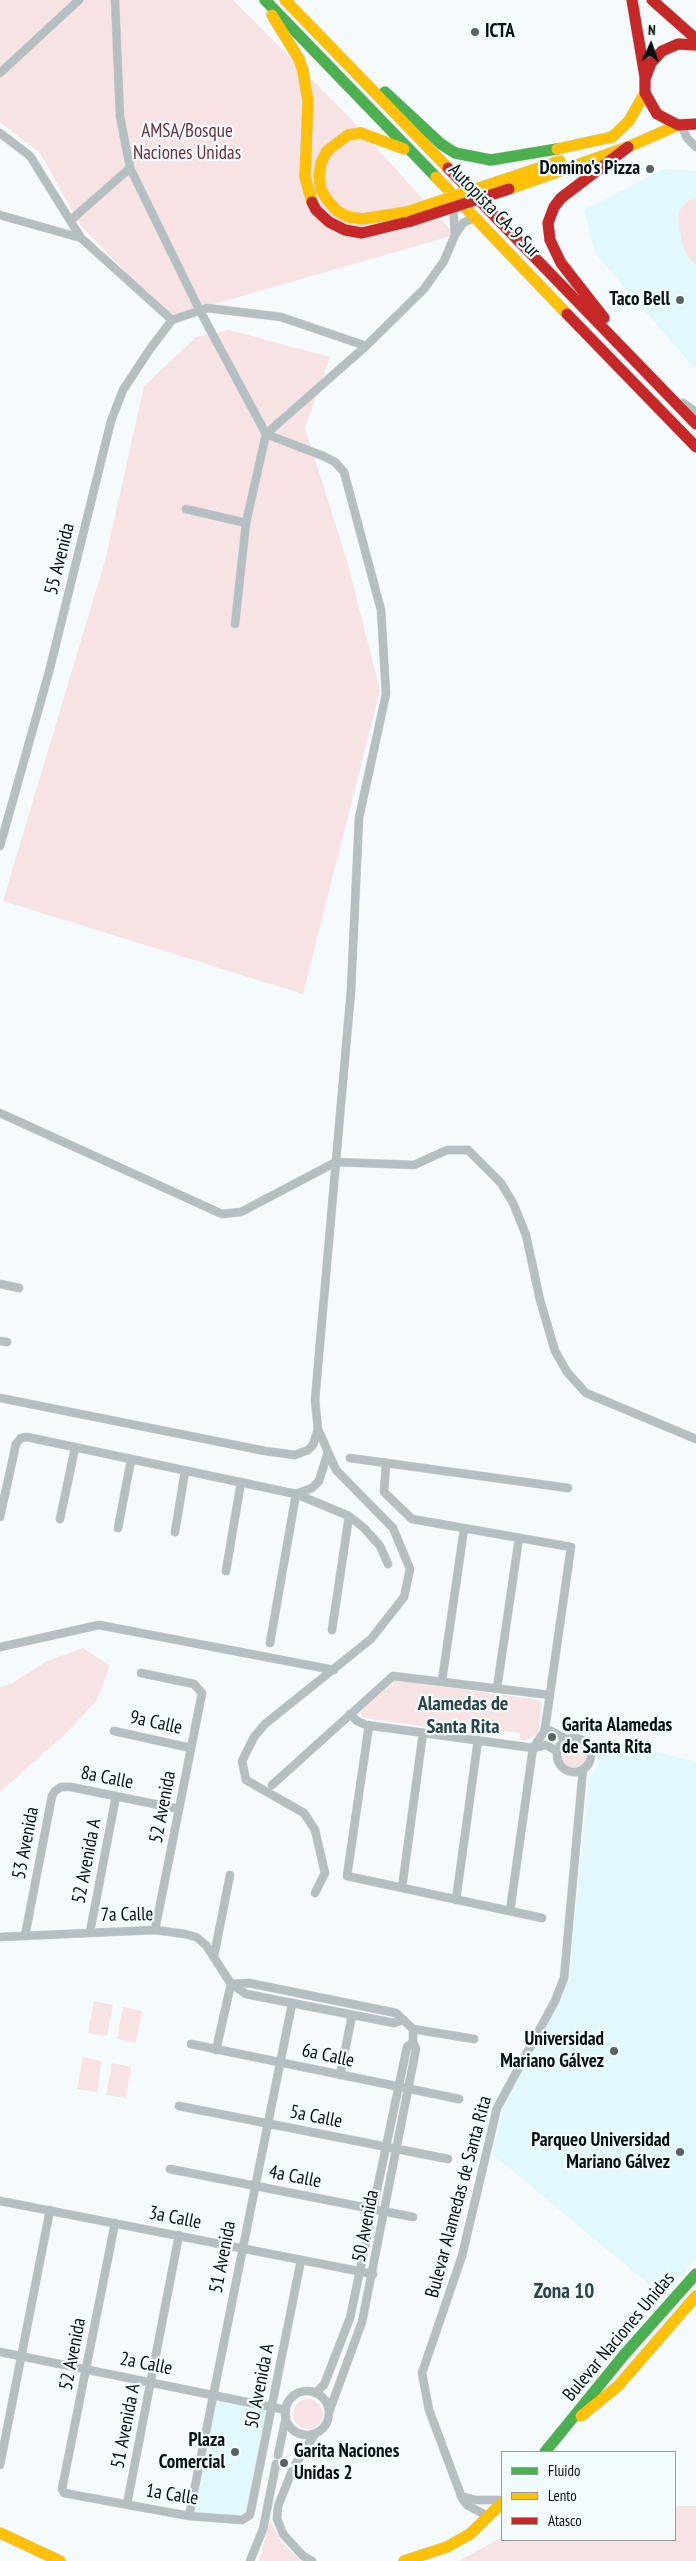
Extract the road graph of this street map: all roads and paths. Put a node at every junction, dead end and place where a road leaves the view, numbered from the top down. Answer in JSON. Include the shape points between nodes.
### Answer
{"nodes":[{"id":1,"x":79,"y":0,"type":"edge"},
{"id":2,"x":116,"y":0,"type":"edge"},
{"id":3,"x":264,"y":0,"type":"edge"},
{"id":4,"x":285,"y":0,"type":"edge"},
{"id":5,"x":632,"y":0,"type":"edge"},
{"id":6,"x":652,"y":0,"type":"edge"},
{"id":7,"x":696,"y":39,"type":"edge"},
{"id":8,"x":696,"y":45,"type":"edge"},
{"id":9,"x":350,"y":68,"type":"junction"},
{"id":10,"x":0,"y":73,"type":"edge"},
{"id":11,"x":645,"y":79,"type":"junction"},
{"id":12,"x":646,"y":93,"type":"junction"},
{"id":13,"x":696,"y":124,"type":"edge"},
{"id":14,"x":680,"y":125,"type":"junction"},
{"id":15,"x":0,"y":133,"type":"edge"},
{"id":16,"x":612,"y":137,"type":"junction"},
{"id":17,"x":696,"y":147,"type":"edge"},
{"id":18,"x":628,"y":148,"type":"junction"},
{"id":19,"x":414,"y":154,"type":"junction"},
{"id":20,"x":597,"y":154,"type":"junction"},
{"id":21,"x":130,"y":168,"type":"junction"},
{"id":22,"x":447,"y":190,"type":"junction"},
{"id":23,"x":0,"y":215,"type":"edge"},
{"id":24,"x":409,"y":216,"type":"junction"},
{"id":25,"x":476,"y":217,"type":"junction"},
{"id":26,"x":71,"y":220,"type":"junction"},
{"id":27,"x":455,"y":235,"type":"junction"},
{"id":28,"x":81,"y":238,"type":"junction"},
{"id":29,"x":199,"y":309,"type":"junction"},
{"id":30,"x":172,"y":320,"type":"junction"},
{"id":31,"x":366,"y":346,"type":"junction"},
{"id":32,"x":650,"y":376,"type":"junction"},
{"id":33,"x":663,"y":390,"type":"junction"},
{"id":34,"x":696,"y":412,"type":"edge"},
{"id":35,"x":696,"y":424,"type":"edge"},
{"id":36,"x":266,"y":434,"type":"junction"},
{"id":37,"x":696,"y":447,"type":"edge"},
{"id":38,"x":186,"y":509,"type":"dead end"},
{"id":39,"x":246,"y":523,"type":"junction"},
{"id":40,"x":234,"y":624,"type":"dead end"},
{"id":41,"x":0,"y":846,"type":"edge"},
{"id":42,"x":0,"y":1113,"type":"edge"},
{"id":43,"x":336,"y":1162,"type":"junction"},
{"id":44,"x":0,"y":1284,"type":"edge"},
{"id":45,"x":19,"y":1288,"type":"dead end"},
{"id":46,"x":0,"y":1398,"type":"edge"},
{"id":47,"x":318,"y":1429,"type":"junction"},
{"id":48,"x":696,"y":1439,"type":"edge"},
{"id":49,"x":75,"y":1448,"type":"junction"},
{"id":50,"x":328,"y":1452,"type":"junction"},
{"id":51,"x":350,"y":1458,"type":"dead end"},
{"id":52,"x":131,"y":1460,"type":"junction"},
{"id":53,"x":386,"y":1464,"type":"junction"},
{"id":54,"x":185,"y":1471,"type":"junction"},
{"id":55,"x":241,"y":1482,"type":"junction"},
{"id":56,"x":568,"y":1488,"type":"dead end"},
{"id":57,"x":296,"y":1494,"type":"junction"},
{"id":58,"x":349,"y":1516,"type":"junction"},
{"id":59,"x":0,"y":1517,"type":"edge"},
{"id":60,"x":60,"y":1519,"type":"dead end"},
{"id":61,"x":118,"y":1528,"type":"dead end"},
{"id":62,"x":464,"y":1529,"type":"junction"},
{"id":63,"x":175,"y":1532,"type":"dead end"},
{"id":64,"x":519,"y":1538,"type":"junction"},
{"id":65,"x":388,"y":1564,"type":"dead end"},
{"id":66,"x":226,"y":1571,"type":"dead end"},
{"id":67,"x":332,"y":1630,"type":"dead end"},
{"id":68,"x":270,"y":1643,"type":"dead end"},
{"id":69,"x":0,"y":1647,"type":"edge"},
{"id":70,"x":334,"y":1670,"type":"junction"},
{"id":71,"x":141,"y":1673,"type":"dead end"},
{"id":72,"x":442,"y":1681,"type":"junction"},
{"id":73,"x":497,"y":1688,"type":"junction"},
{"id":74,"x":550,"y":1695,"type":"junction"},
{"id":75,"x":350,"y":1714,"type":"junction"},
{"id":76,"x":369,"y":1725,"type":"junction"},
{"id":77,"x":545,"y":1728,"type":"junction"},
{"id":78,"x":114,"y":1731,"type":"dead end"},
{"id":79,"x":423,"y":1733,"type":"junction"},
{"id":80,"x":567,"y":1739,"type":"junction"},
{"id":81,"x":478,"y":1740,"type":"junction"},
{"id":82,"x":191,"y":1748,"type":"junction"},
{"id":83,"x":533,"y":1748,"type":"junction"},
{"id":84,"x":557,"y":1751,"type":"junction"},
{"id":85,"x":583,"y":1769,"type":"junction"},
{"id":86,"x":572,"y":1772,"type":"junction"},
{"id":87,"x":272,"y":1785,"type":"dead end"},
{"id":88,"x":58,"y":1789,"type":"joint"},
{"id":89,"x":582,"y":1792,"type":"junction"},
{"id":90,"x":116,"y":1796,"type":"junction"},
{"id":91,"x":179,"y":1809,"type":"junction"},
{"id":92,"x":230,"y":1875,"type":"dead end"},
{"id":93,"x":402,"y":1888,"type":"junction"},
{"id":94,"x":315,"y":1893,"type":"dead end"},
{"id":95,"x":456,"y":1900,"type":"junction"},
{"id":96,"x":510,"y":1911,"type":"junction"},
{"id":97,"x":542,"y":1918,"type":"dead end"},
{"id":98,"x":155,"y":1930,"type":"junction"},
{"id":99,"x":90,"y":1932,"type":"junction"},
{"id":100,"x":25,"y":1936,"type":"junction"},
{"id":101,"x":0,"y":1937,"type":"edge"},
{"id":102,"x":214,"y":1956,"type":"junction"},
{"id":103,"x":231,"y":1984,"type":"junction"},
{"id":104,"x":292,"y":2004,"type":"junction"},
{"id":105,"x":352,"y":2016,"type":"junction"},
{"id":106,"x":404,"y":2020,"type":"junction"},
{"id":107,"x":413,"y":2029,"type":"junction"},
{"id":108,"x":474,"y":2039,"type":"dead end"},
{"id":109,"x":413,"y":2042,"type":"junction"},
{"id":110,"x":191,"y":2044,"type":"dead end"},
{"id":111,"x":216,"y":2050,"type":"junction"},
{"id":112,"x":279,"y":2063,"type":"junction"},
{"id":113,"x":340,"y":2076,"type":"junction"},
{"id":114,"x":398,"y":2087,"type":"junction"},
{"id":115,"x":408,"y":2089,"type":"junction"},
{"id":116,"x":459,"y":2099,"type":"dead end"},
{"id":117,"x":179,"y":2106,"type":"dead end"},
{"id":118,"x":267,"y":2124,"type":"junction"},
{"id":119,"x":386,"y":2147,"type":"junction"},
{"id":120,"x":397,"y":2149,"type":"junction"},
{"id":121,"x":448,"y":2159,"type":"dead end"},
{"id":122,"x":170,"y":2169,"type":"dead end"},
{"id":123,"x":254,"y":2186,"type":"junction"},
{"id":124,"x":0,"y":2201,"type":"edge"},
{"id":125,"x":373,"y":2209,"type":"junction"},
{"id":126,"x":50,"y":2210,"type":"junction"},
{"id":127,"x":385,"y":2212,"type":"junction"},
{"id":128,"x":413,"y":2217,"type":"dead end"},
{"id":129,"x":115,"y":2223,"type":"junction"},
{"id":130,"x":179,"y":2235,"type":"junction"},
{"id":131,"x":241,"y":2248,"type":"junction"},
{"id":132,"x":301,"y":2260,"type":"junction"},
{"id":133,"x":360,"y":2271,"type":"junction"},
{"id":134,"x":373,"y":2274,"type":"junction"},
{"id":135,"x":696,"y":2274,"type":"edge"},
{"id":136,"x":696,"y":2296,"type":"edge"},
{"id":137,"x":0,"y":2352,"type":"edge"},
{"id":138,"x":20,"y":2356,"type":"junction"},
{"id":139,"x":624,"y":2356,"type":"junction"},
{"id":140,"x":635,"y":2367,"type":"junction"},
{"id":141,"x":86,"y":2369,"type":"junction"},
{"id":142,"x":609,"y":2374,"type":"junction"},
{"id":143,"x":151,"y":2381,"type":"junction"},
{"id":144,"x":315,"y":2393,"type":"junction"},
{"id":145,"x":213,"y":2394,"type":"junction"},
{"id":146,"x":601,"y":2401,"type":"junction"},
{"id":147,"x":272,"y":2407,"type":"junction"},
{"id":148,"x":329,"y":2412,"type":"junction"},
{"id":149,"x":286,"y":2413,"type":"junction"},
{"id":150,"x":569,"y":2424,"type":"junction"},
{"id":151,"x":315,"y":2434,"type":"junction"},
{"id":152,"x":546,"y":2451,"type":"edge"},
{"id":153,"x":278,"y":2455,"type":"dead end"},
{"id":154,"x":276,"y":2464,"type":"dead end"},
{"id":155,"x":0,"y":2465,"type":"edge"},
{"id":156,"x":62,"y":2491,"type":"joint"},
{"id":157,"x":270,"y":2496,"type":"junction"},
{"id":158,"x":461,"y":2496,"type":"junction"},
{"id":159,"x":280,"y":2498,"type":"junction"},
{"id":160,"x":501,"y":2501,"type":"edge"},
{"id":161,"x":501,"y":2502,"type":"edge"},
{"id":162,"x":127,"y":2504,"type":"junction"},
{"id":163,"x":189,"y":2516,"type":"junction"},
{"id":164,"x":248,"y":2517,"type":"joint"},
{"id":165,"x":489,"y":2517,"type":"junction"},
{"id":166,"x":0,"y":2533,"type":"edge"},
{"id":167,"x":305,"y":2558,"type":"edge"},
{"id":168,"x":253,"y":2559,"type":"edge"},
{"id":169,"x":60,"y":2561,"type":"edge"},
{"id":170,"x":312,"y":2561,"type":"edge"},
{"id":171,"x":404,"y":2561,"type":"edge"}],
"edges":[{"from":1,"to":10,"type":"street"},
{"from":2,"to":21,"type":"street","via":[[120,116]]},
{"from":3,"to":19,"type":"main road","name":"Autopista CA-9 Sur"},
{"from":3,"to":24,"type":"main road","via":[[300,59],[303,71],[308,101],[305,177],[308,194],[316,210],[329,222],[345,230],[362,233]]},
{"from":4,"to":9,"type":"main road","name":"Autopista CA-9 Sur"},
{"from":5,"to":11,"type":"main road"},
{"from":6,"to":7,"type":"main road"},
{"from":8,"to":11,"type":"main road","via":[[678,44],[662,51],[651,63]]},
{"from":9,"to":16,"type":"main road","via":[[382,89],[440,144],[455,154],[491,160],[513,158]]},
{"from":9,"to":32,"type":"main road","name":"Autopista CA-9 Sur"},
{"from":11,"to":12,"type":"main road"},
{"from":12,"to":14,"type":"main road","via":[[657,114]]},
{"from":12,"to":16,"type":"main road","via":[[629,121]]},
{"from":13,"to":14,"type":"main road"},
{"from":14,"to":17,"type":"street"},
{"from":14,"to":18,"type":"main road"},
{"from":15,"to":26,"type":"street","via":[[30,156]]},
{"from":16,"to":20,"type":"main road"},
{"from":18,"to":20,"type":"main road"},
{"from":18,"to":32,"type":"main road","via":[[561,198],[550,217],[548,232],[561,263]]},
{"from":19,"to":22,"type":"main road","name":"Autopista CA-9 Sur"},
{"from":19,"to":24,"type":"main road","via":[[379,138],[361,133],[348,135],[327,151],[319,176],[321,190],[328,202],[349,217]]},
{"from":20,"to":24,"type":"main road","bridge":true},
{"from":21,"to":26,"type":"street"},
{"from":21,"to":29,"type":"street"},
{"from":22,"to":25,"type":"main road","name":"Autopista CA-9 Sur"},
{"from":22,"to":27,"type":"street","via":[[453,204]]},
{"from":23,"to":28,"type":"street"},
{"from":25,"to":27,"type":"street","via":[[463,223]]},
{"from":25,"to":37,"type":"main road","name":"Autopista CA-9 Sur"},
{"from":26,"to":28,"type":"street"},
{"from":27,"to":31,"type":"street","via":[[444,261],[424,289]]},
{"from":28,"to":30,"type":"street"},
{"from":29,"to":30,"type":"street"},
{"from":29,"to":31,"type":"street","via":[[219,308],[281,318]]},
{"from":29,"to":36,"type":"street"},
{"from":30,"to":41,"type":"street","name":"55 Avenida","via":[[123,390],[111,421],[51,663]]},
{"from":31,"to":36,"type":"street"},
{"from":32,"to":33,"type":"main road","name":"Autopista CA-9 Sur"},
{"from":33,"to":34,"type":"street"},
{"from":33,"to":35,"type":"main road","name":"Autopista CA-9 Sur"},
{"from":36,"to":39,"type":"street"},
{"from":36,"to":43,"type":"street","via":[[323,456],[344,472],[380,610],[386,694],[359,818],[351,990]]},
{"from":38,"to":39,"type":"street"},
{"from":39,"to":40,"type":"street"},
{"from":42,"to":43,"type":"street","via":[[222,1214],[240,1212]]},
{"from":43,"to":47,"type":"street","via":[[315,1400]]},
{"from":43,"to":48,"type":"street","via":[[414,1165],[453,1149],[468,1150],[501,1183],[513,1203],[526,1235],[554,1351],[567,1372],[586,1393]]},
{"from":44,"to":45,"type":"street"},
{"from":46,"to":47,"type":"street","via":[[265,1451],[295,1454],[313,1445]]},
{"from":47,"to":50,"type":"street"},
{"from":49,"to":52,"type":"street"},
{"from":49,"to":59,"type":"street","via":[[21,1438],[16,1444]]},
{"from":49,"to":60,"type":"street"},
{"from":50,"to":57,"type":"street","via":[[319,1481],[312,1488]]},
{"from":50,"to":70,"type":"street","via":[[336,1470],[392,1528],[410,1569],[404,1598],[392,1615],[371,1640]]},
{"from":51,"to":53,"type":"street"},
{"from":52,"to":54,"type":"street"},
{"from":52,"to":61,"type":"street"},
{"from":53,"to":56,"type":"street"},
{"from":53,"to":62,"type":"street","via":[[384,1492],[408,1517],[418,1522]]},
{"from":54,"to":55,"type":"street"},
{"from":54,"to":63,"type":"street"},
{"from":55,"to":57,"type":"street"},
{"from":55,"to":66,"type":"street"},
{"from":57,"to":58,"type":"street"},
{"from":57,"to":68,"type":"street"},
{"from":58,"to":65,"type":"street","via":[[380,1546]]},
{"from":58,"to":67,"type":"street"},
{"from":62,"to":64,"type":"street"},
{"from":62,"to":72,"type":"street"},
{"from":64,"to":73,"type":"street"},
{"from":64,"to":74,"type":"street","via":[[571,1547]]},
{"from":69,"to":70,"type":"street","via":[[99,1625]]},
{"from":70,"to":94,"type":"street","via":[[265,1724],[242,1761],[246,1780],[304,1813],[315,1830],[325,1873]]},
{"from":71,"to":82,"type":"street","name":"52 Avenida","via":[[194,1684],[201,1690],[202,1699]]},
{"from":72,"to":73,"type":"street"},
{"from":72,"to":75,"type":"street","via":[[393,1676]]},
{"from":73,"to":74,"type":"street"},
{"from":74,"to":77,"type":"street"},
{"from":75,"to":76,"type":"street","via":[[357,1721]]},
{"from":75,"to":87,"type":"street"},
{"from":76,"to":79,"type":"street"},
{"from":76,"to":93,"type":"street","via":[[347,1875]]},
{"from":77,"to":80,"type":"street"},
{"from":77,"to":83,"type":"street"},
{"from":78,"to":82,"type":"street","name":"9a Calle"},
{"from":79,"to":81,"type":"street"},
{"from":79,"to":93,"type":"street"},
{"from":80,"to":84,"type":"street"},
{"from":80,"to":85,"type":"street","via":[[578,1739],[587,1745],[590,1760]]},
{"from":81,"to":83,"type":"street"},
{"from":81,"to":95,"type":"street"},
{"from":82,"to":91,"type":"street","name":"52 Avenida"},
{"from":83,"to":84,"type":"street","via":[[546,1745]]},
{"from":83,"to":96,"type":"street"},
{"from":84,"to":86,"type":"street","via":[[560,1765]]},
{"from":85,"to":86,"type":"street"},
{"from":85,"to":89,"type":"street","name":"Bulevar Alamedas de Santa Rita"},
{"from":86,"to":89,"type":"street"},
{"from":88,"to":90,"type":"street","name":"8a Calle","via":[[71,1787]]},
{"from":88,"to":100,"type":"street","name":"53 Avenida","via":[[52,1796]]},
{"from":89,"to":158,"type":"street","name":"Bulevar Alamedas de Santa Rita","via":[[564,1978],[498,2108],[462,2256],[422,2373],[429,2410]]},
{"from":90,"to":91,"type":"street","name":"8a Calle"},
{"from":90,"to":99,"type":"street","name":"52 Avenida A"},
{"from":91,"to":98,"type":"street","name":"52 Avenida"},
{"from":92,"to":102,"type":"street"},
{"from":93,"to":95,"type":"street"},
{"from":95,"to":96,"type":"street"},
{"from":96,"to":97,"type":"street"},
{"from":98,"to":99,"type":"street","name":"7a Calle"},
{"from":98,"to":102,"type":"street","name":"7a Calle","via":[[193,1936]]},
{"from":99,"to":100,"type":"street","name":"7a Calle"},
{"from":100,"to":101,"type":"street","name":"7a Calle"},
{"from":102,"to":103,"type":"street","name":"7a Calle"},
{"from":103,"to":104,"type":"street","via":[[246,1994]]},
{"from":103,"to":106,"type":"street","via":[[249,1983],[378,2009],[396,2013]]},
{"from":103,"to":111,"type":"street"},
{"from":104,"to":105,"type":"street"},
{"from":104,"to":112,"type":"street","name":"51 Avenida"},
{"from":105,"to":106,"type":"street","via":[[394,2024]]},
{"from":105,"to":113,"type":"street"},
{"from":106,"to":107,"type":"street"},
{"from":107,"to":108,"type":"street"},
{"from":107,"to":109,"type":"street","name":"50 Avenida"},
{"from":109,"to":114,"type":"street","name":"50 Avenida","via":[[407,2047]]},
{"from":109,"to":115,"type":"street","name":"50 Avenida","via":[[416,2050]]},
{"from":110,"to":111,"type":"street","name":"6a Calle"},
{"from":111,"to":112,"type":"street","name":"6a Calle"},
{"from":112,"to":113,"type":"street","name":"6a Calle"},
{"from":112,"to":118,"type":"street","name":"51 Avenida"},
{"from":113,"to":114,"type":"street","name":"6a Calle"},
{"from":114,"to":115,"type":"street","name":"6a Calle"},
{"from":114,"to":119,"type":"street","name":"50 Avenida"},
{"from":115,"to":116,"type":"street","name":"6a Calle"},
{"from":115,"to":120,"type":"street","name":"50 Avenida"},
{"from":117,"to":118,"type":"street","name":"5a Calle"},
{"from":118,"to":119,"type":"street","name":"5a Calle"},
{"from":118,"to":123,"type":"street","name":"51 Avenida"},
{"from":119,"to":120,"type":"street","name":"5a Calle"},
{"from":119,"to":125,"type":"street","name":"50 Avenida"},
{"from":120,"to":121,"type":"street","name":"5a Calle"},
{"from":120,"to":127,"type":"street","name":"50 Avenida"},
{"from":122,"to":123,"type":"street","name":"4a Calle"},
{"from":123,"to":125,"type":"street","name":"4a Calle"},
{"from":123,"to":131,"type":"street","name":"51 Avenida"},
{"from":124,"to":126,"type":"street","name":"3a Calle"},
{"from":125,"to":127,"type":"street","name":"4a Calle"},
{"from":125,"to":133,"type":"street","name":"50 Avenida"},
{"from":126,"to":129,"type":"street","name":"3a Calle"},
{"from":126,"to":138,"type":"street"},
{"from":127,"to":128,"type":"street","name":"4a Calle"},
{"from":127,"to":134,"type":"street","name":"50 Avenida"},
{"from":129,"to":130,"type":"street","name":"3a Calle"},
{"from":129,"to":141,"type":"street","name":"52 Avenida"},
{"from":130,"to":131,"type":"street","name":"3a Calle"},
{"from":130,"to":143,"type":"street","name":"51 Avenida A"},
{"from":131,"to":132,"type":"street","name":"3a Calle"},
{"from":131,"to":145,"type":"street","name":"51 Avenida"},
{"from":132,"to":133,"type":"street","name":"3a Calle"},
{"from":132,"to":147,"type":"street","name":"50 Avenida A"},
{"from":133,"to":134,"type":"street","name":"3a Calle"},
{"from":133,"to":144,"type":"street","name":"50 Avenida","via":[[346,2332],[324,2385]]},
{"from":134,"to":148,"type":"street","name":"50 Avenida","via":[[359,2335]]},
{"from":135,"to":139,"type":"main road","name":"Bulevar Naciones Unidas"},
{"from":136,"to":140,"type":"main road","name":"Bulevar Naciones Unidas"},
{"from":137,"to":138,"type":"street","name":"2a Calle"},
{"from":138,"to":141,"type":"street","name":"2a Calle"},
{"from":138,"to":155,"type":"street"},
{"from":139,"to":140,"type":"main road","via":[[625,2364]]},
{"from":139,"to":142,"type":"main road","name":"Bulevar Naciones Unidas"},
{"from":140,"to":146,"type":"main road","name":"Bulevar Naciones Unidas"},
{"from":141,"to":143,"type":"street","name":"2a Calle"},
{"from":141,"to":156,"type":"street","name":"52 Avenida"},
{"from":142,"to":146,"type":"main road"},
{"from":142,"to":150,"type":"main road","name":"Bulevar Naciones Unidas"},
{"from":143,"to":145,"type":"street","name":"2a Calle"},
{"from":143,"to":162,"type":"street","name":"51 Avenida A"},
{"from":144,"to":148,"type":"street","via":[[327,2404]]},
{"from":144,"to":149,"type":"street","via":[[307,2391],[293,2396]]},
{"from":145,"to":147,"type":"street","name":"2a Calle"},
{"from":145,"to":163,"type":"street","name":"51 Avenida"},
{"from":146,"to":150,"type":"main road","name":"Bulevar Naciones Unidas"},
{"from":147,"to":149,"type":"street","name":"2a Calle"},
{"from":147,"to":164,"type":"street","name":"50 Avenida A"},
{"from":148,"to":151,"type":"street","via":[[326,2425]]},
{"from":149,"to":151,"type":"street","via":[[288,2424],[300,2434]]},
{"from":149,"to":153,"type":"street"},
{"from":150,"to":152,"type":"main road","name":"Bulevar Naciones Unidas"},
{"from":151,"to":159,"type":"street","via":[[294,2467]]},
{"from":154,"to":157,"type":"street"},
{"from":156,"to":162,"type":"street","name":"1a Calle"},
{"from":157,"to":159,"type":"street"},
{"from":157,"to":168,"type":"street"},
{"from":158,"to":160,"type":"street"},
{"from":158,"to":165,"type":"street","name":"Bulevar Alamedas de Santa Rita","via":[[467,2505]]},
{"from":159,"to":167,"type":"street","via":[[277,2512],[279,2527]]},
{"from":161,"to":165,"type":"main road"},
{"from":162,"to":163,"type":"street","name":"1a Calle"},
{"from":163,"to":164,"type":"street","name":"1a Calle","via":[[242,2520]]},
{"from":165,"to":171,"type":"main road","via":[[470,2534],[447,2546]]},
{"from":166,"to":169,"type":"main road"},
{"from":167,"to":170,"type":"street"}]}
